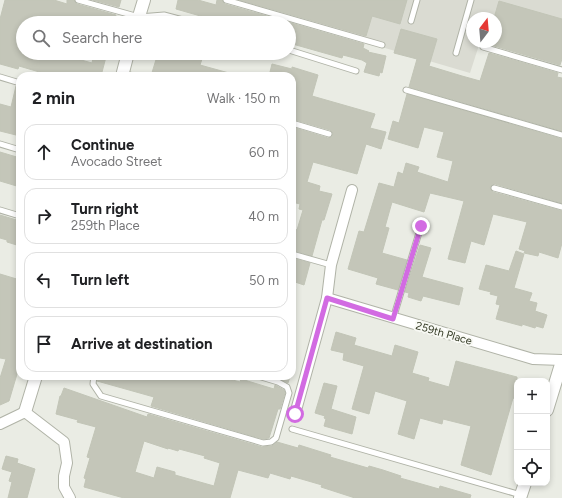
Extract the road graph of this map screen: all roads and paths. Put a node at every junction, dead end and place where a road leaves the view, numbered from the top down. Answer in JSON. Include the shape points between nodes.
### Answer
{"nodes":[{"id":1,"x":78,"y":0,"type":"edge"},
{"id":2,"x":144,"y":0,"type":"edge"},
{"id":3,"x":226,"y":0,"type":"edge"},
{"id":4,"x":417,"y":0,"type":"edge"},
{"id":5,"x":471,"y":0,"type":"edge"},
{"id":6,"x":126,"y":16,"type":"edge"},
{"id":7,"x":139,"y":16,"type":"edge"},
{"id":8,"x":281,"y":16,"type":"edge"},
{"id":9,"x":296,"y":20,"type":"edge"},
{"id":10,"x":411,"y":20,"type":"dead end"},
{"id":11,"x":382,"y":45,"type":"dead end"},
{"id":12,"x":486,"y":48,"type":"edge"},
{"id":13,"x":296,"y":52,"type":"edge"},
{"id":14,"x":456,"y":53,"type":"dead end"},
{"id":15,"x":127,"y":60,"type":"edge"},
{"id":16,"x":562,"y":70,"type":"edge"},
{"id":17,"x":356,"y":71,"type":"dead end"},
{"id":18,"x":126,"y":72,"type":"edge"},
{"id":19,"x":0,"y":77,"type":"edge"},
{"id":20,"x":16,"y":82,"type":"edge"},
{"id":21,"x":406,"y":90,"type":"dead end"},
{"id":22,"x":296,"y":124,"type":"edge"},
{"id":23,"x":329,"y":134,"type":"dead end"},
{"id":24,"x":562,"y":135,"type":"edge"},
{"id":25,"x":0,"y":144,"type":"edge"},
{"id":26,"x":16,"y":149,"type":"edge"},
{"id":27,"x":494,"y":188,"type":"dead end"},
{"id":28,"x":352,"y":190,"type":"dead end"},
{"id":29,"x":562,"y":207,"type":"edge"},
{"id":30,"x":0,"y":210,"type":"edge"},
{"id":31,"x":16,"y":215,"type":"edge"},
{"id":32,"x":421,"y":226,"type":"dead end"},
{"id":33,"x":296,"y":255,"type":"edge"},
{"id":34,"x":331,"y":265,"type":"junction"},
{"id":35,"x":327,"y":298,"type":"junction"},
{"id":36,"x":393,"y":319,"type":"junction"},
{"id":37,"x":562,"y":361,"type":"edge"},
{"id":38,"x":35,"y":380,"type":"edge"},
{"id":39,"x":94,"y":380,"type":"edge"},
{"id":40,"x":271,"y":380,"type":"edge"},
{"id":41,"x":550,"y":400,"type":"edge"},
{"id":42,"x":26,"y":412,"type":"junction"},
{"id":43,"x":295,"y":414,"type":"dead end"},
{"id":44,"x":0,"y":424,"type":"edge"},
{"id":45,"x":292,"y":429,"type":"dead end"},
{"id":46,"x":524,"y":486,"type":"edge"},
{"id":47,"x":521,"y":496,"type":"edge"},
{"id":48,"x":70,"y":498,"type":"edge"}],
"edges":[{"from":1,"to":6,"type":"lane"},
{"from":2,"to":7,"type":"street"},
{"from":3,"to":8,"type":"lane"},
{"from":4,"to":10,"type":"lane"},
{"from":5,"to":14,"type":"lane"},
{"from":9,"to":11,"type":"lane"},
{"from":12,"to":16,"type":"lane"},
{"from":13,"to":17,"type":"lane"},
{"from":15,"to":18,"type":"street"},
{"from":19,"to":20,"type":"lane"},
{"from":21,"to":24,"type":"lane"},
{"from":22,"to":23,"type":"lane"},
{"from":25,"to":26,"type":"lane"},
{"from":27,"to":29,"type":"lane"},
{"from":28,"to":34,"type":"street"},
{"from":30,"to":31,"type":"lane"},
{"from":32,"to":36,"type":"lane"},
{"from":33,"to":34,"type":"lane"},
{"from":34,"to":35,"type":"street"},
{"from":35,"to":36,"type":"street","name":"259th Place"},
{"from":35,"to":43,"type":"street"},
{"from":36,"to":37,"type":"street","name":"259th Place","via":[[533,359]]},
{"from":37,"to":41,"type":"street"},
{"from":38,"to":42,"type":"street"},
{"from":39,"to":40,"type":"lane","via":[[93,384],[101,396],[263,443],[276,438],[289,394],[287,387]]},
{"from":42,"to":44,"type":"street"},
{"from":42,"to":48,"type":"street","via":[[64,442],[67,463],[64,487]]},
{"from":45,"to":47,"type":"lane"},
{"from":46,"to":47,"type":"street"}]}
